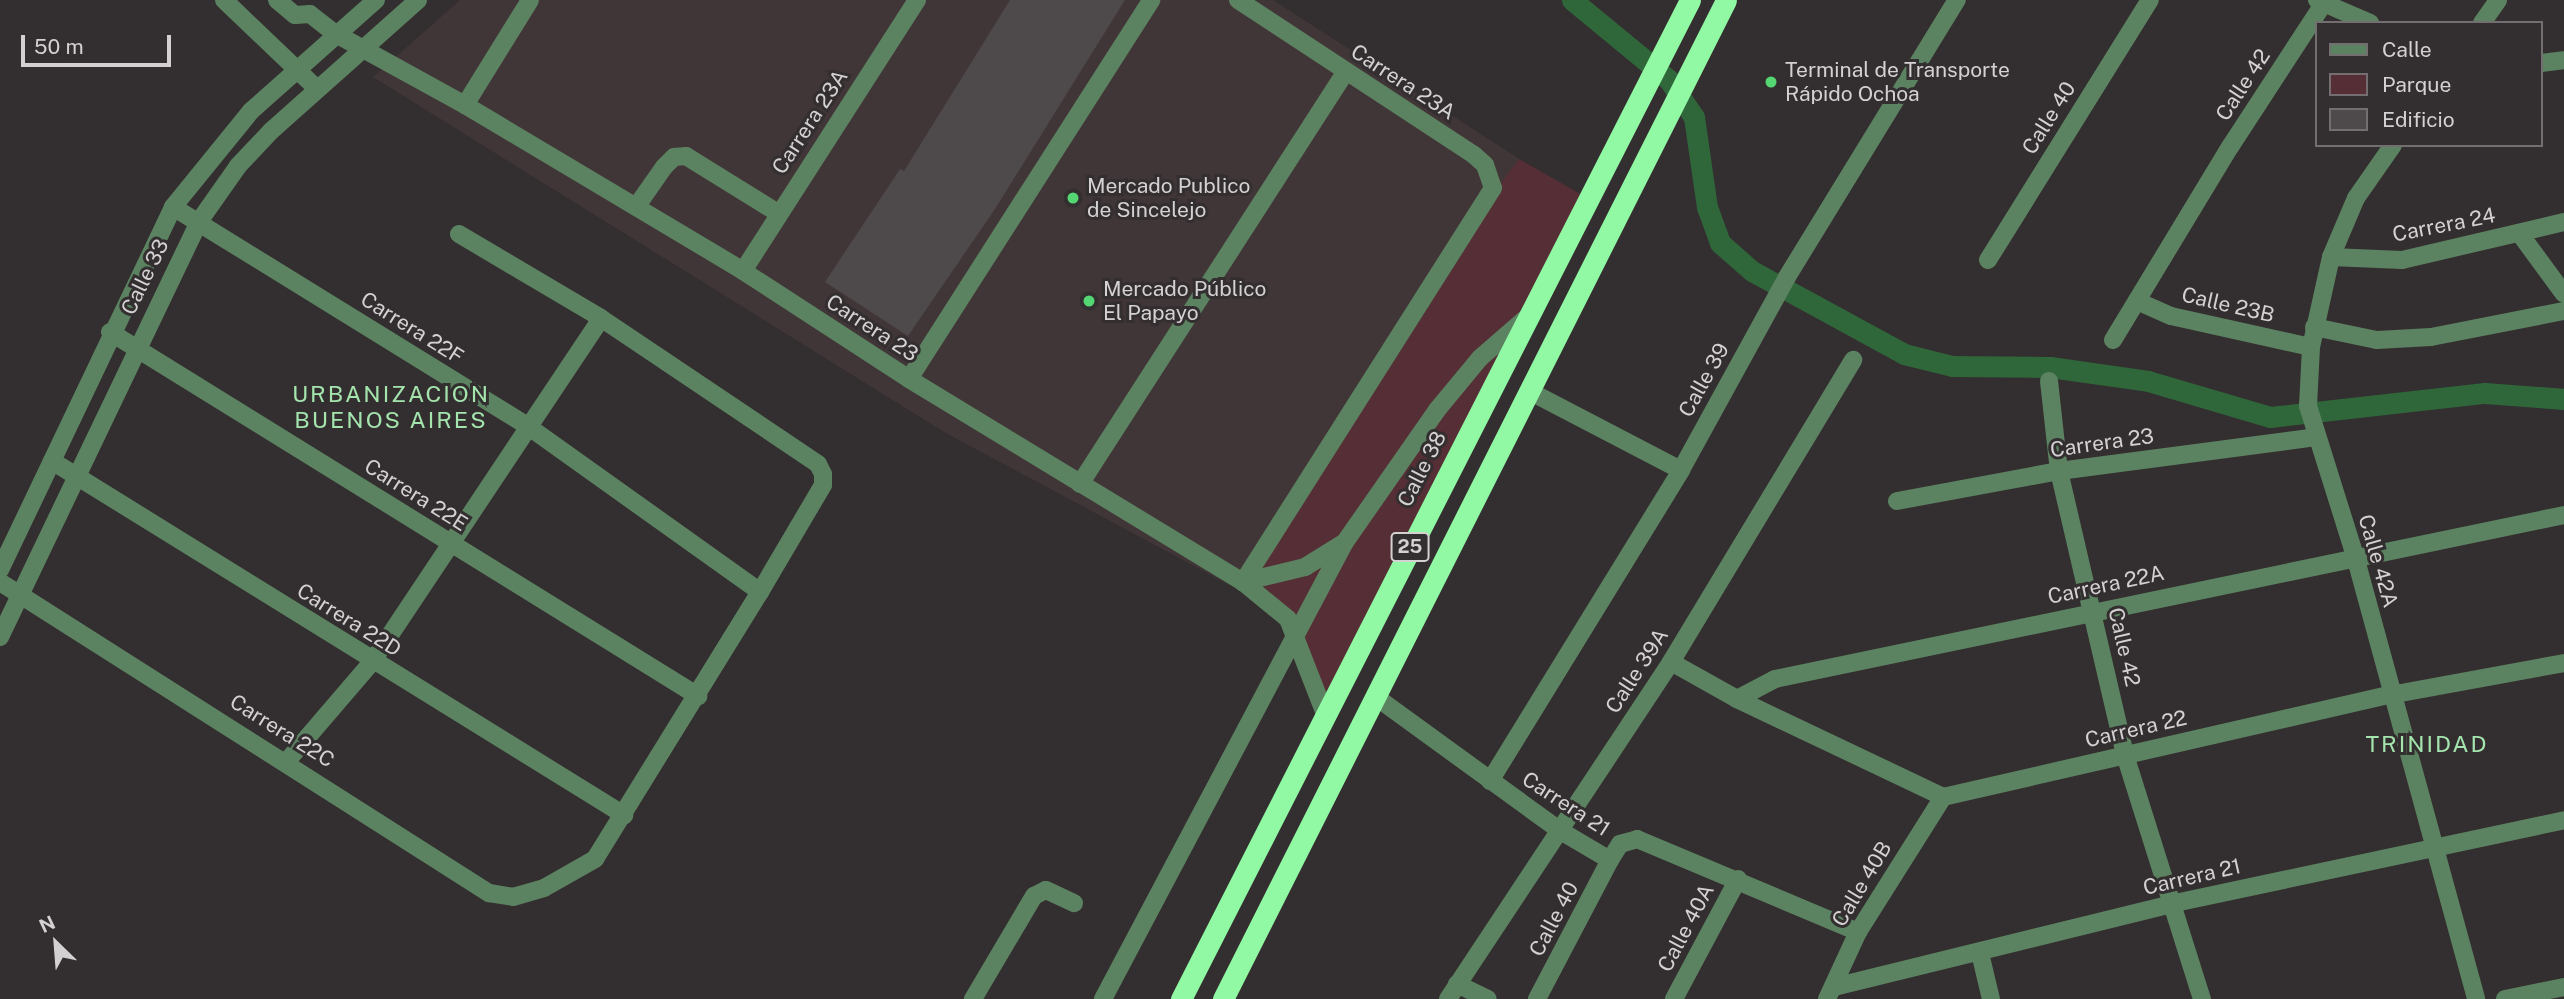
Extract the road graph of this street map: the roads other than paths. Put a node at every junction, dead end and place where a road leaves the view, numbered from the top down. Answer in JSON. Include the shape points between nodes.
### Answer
{"nodes":[{"id":1,"x":224,"y":0,"type":"edge"},
{"id":2,"x":277,"y":0,"type":"edge"},
{"id":3,"x":376,"y":0,"type":"edge"},
{"id":4,"x":418,"y":0,"type":"edge"},
{"id":5,"x":530,"y":0,"type":"edge"},
{"id":6,"x":917,"y":0,"type":"edge"},
{"id":7,"x":1150,"y":0,"type":"edge"},
{"id":8,"x":1238,"y":0,"type":"edge"},
{"id":9,"x":1690,"y":0,"type":"edge"},
{"id":10,"x":1726,"y":0,"type":"edge"},
{"id":11,"x":1957,"y":0,"type":"edge"},
{"id":12,"x":2150,"y":0,"type":"edge"},
{"id":13,"x":2498,"y":0,"type":"edge"},
{"id":14,"x":2323,"y":1,"type":"edge"},
{"id":15,"x":310,"y":7,"type":"edge"},
{"id":16,"x":2366,"y":21,"type":"edge"},
{"id":17,"x":2483,"y":21,"type":"edge"},
{"id":18,"x":336,"y":34,"type":"junction"},
{"id":19,"x":363,"y":47,"type":"junction"},
{"id":20,"x":2564,"y":60,"type":"edge"},
{"id":21,"x":2543,"y":64,"type":"edge"},
{"id":22,"x":296,"y":69,"type":"junction"},
{"id":23,"x":1346,"y":72,"type":"junction"},
{"id":24,"x":316,"y":88,"type":"junction"},
{"id":25,"x":465,"y":105,"type":"junction"},
{"id":26,"x":2392,"y":147,"type":"edge"},
{"id":27,"x":173,"y":206,"type":"junction"},
{"id":28,"x":636,"y":207,"type":"junction"},
{"id":29,"x":778,"y":213,"type":"junction"},
{"id":30,"x":2564,"y":222,"type":"edge"},
{"id":31,"x":198,"y":223,"type":"junction"},
{"id":32,"x":459,"y":234,"type":"dead end"},
{"id":33,"x":2519,"y":234,"type":"junction"},
{"id":34,"x":2331,"y":257,"type":"junction"},
{"id":35,"x":1988,"y":260,"type":"dead end"},
{"id":36,"x":743,"y":271,"type":"junction"},
{"id":37,"x":2564,"y":294,"type":"edge"},
{"id":38,"x":2137,"y":302,"type":"junction"},
{"id":39,"x":2564,"y":311,"type":"edge"},
{"id":40,"x":601,"y":318,"type":"junction"},
{"id":41,"x":1527,"y":318,"type":"junction"},
{"id":42,"x":2314,"y":327,"type":"junction"},
{"id":43,"x":110,"y":332,"type":"junction"},
{"id":44,"x":2113,"y":340,"type":"dead end"},
{"id":45,"x":136,"y":347,"type":"junction"},
{"id":46,"x":2311,"y":347,"type":"junction"},
{"id":47,"x":1853,"y":360,"type":"dead end"},
{"id":48,"x":909,"y":379,"type":"junction"},
{"id":49,"x":2049,"y":381,"type":"dead end"},
{"id":50,"x":1529,"y":391,"type":"junction"},
{"id":51,"x":529,"y":427,"type":"junction"},
{"id":52,"x":2314,"y":430,"type":"junction"},
{"id":53,"x":52,"y":461,"type":"junction"},
{"id":54,"x":1681,"y":470,"type":"junction"},
{"id":55,"x":2059,"y":471,"type":"junction"},
{"id":56,"x":78,"y":475,"type":"junction"},
{"id":57,"x":1080,"y":484,"type":"junction"},
{"id":58,"x":1897,"y":501,"type":"dead end"},
{"id":59,"x":2564,"y":515,"type":"edge"},
{"id":60,"x":1345,"y":542,"type":"junction"},
{"id":61,"x":450,"y":543,"type":"junction"},
{"id":62,"x":2355,"y":556,"type":"junction"},
{"id":63,"x":0,"y":570,"type":"edge"},
{"id":64,"x":0,"y":582,"type":"edge"},
{"id":65,"x":1243,"y":582,"type":"junction"},
{"id":66,"x":760,"y":592,"type":"junction"},
{"id":67,"x":21,"y":595,"type":"junction"},
{"id":68,"x":2093,"y":611,"type":"junction"},
{"id":69,"x":1296,"y":633,"type":"junction"},
{"id":70,"x":0,"y":637,"type":"edge"},
{"id":71,"x":372,"y":662,"type":"junction"},
{"id":72,"x":1671,"y":662,"type":"junction"},
{"id":73,"x":2564,"y":663,"type":"edge"},
{"id":74,"x":2390,"y":695,"type":"junction"},
{"id":75,"x":698,"y":696,"type":"junction"},
{"id":76,"x":1377,"y":697,"type":"junction"},
{"id":77,"x":1737,"y":699,"type":"junction"},
{"id":78,"x":1325,"y":714,"type":"junction"},
{"id":79,"x":2125,"y":755,"type":"junction"},
{"id":80,"x":287,"y":761,"type":"junction"},
{"id":81,"x":1490,"y":781,"type":"junction"},
{"id":82,"x":1943,"y":797,"type":"junction"},
{"id":83,"x":624,"y":815,"type":"junction"},
{"id":84,"x":2564,"y":820,"type":"edge"},
{"id":85,"x":1559,"y":831,"type":"junction"},
{"id":86,"x":2433,"y":846,"type":"junction"},
{"id":87,"x":1610,"y":860,"type":"junction"},
{"id":88,"x":1738,"y":878,"type":"junction"},
{"id":89,"x":1074,"y":903,"type":"dead end"},
{"id":90,"x":2175,"y":903,"type":"junction"},
{"id":91,"x":1858,"y":932,"type":"junction"},
{"id":92,"x":1980,"y":953,"type":"junction"},
{"id":93,"x":2564,"y":987,"type":"edge"},
{"id":94,"x":1453,"y":991,"type":"edge"},
{"id":95,"x":1830,"y":993,"type":"edge"},
{"id":96,"x":973,"y":999,"type":"edge"},
{"id":97,"x":1103,"y":999,"type":"edge"},
{"id":98,"x":1181,"y":999,"type":"edge"},
{"id":99,"x":1223,"y":999,"type":"edge"},
{"id":100,"x":1488,"y":999,"type":"edge"},
{"id":101,"x":1537,"y":999,"type":"edge"},
{"id":102,"x":1674,"y":999,"type":"edge"},
{"id":103,"x":1991,"y":999,"type":"edge"},
{"id":104,"x":2202,"y":999,"type":"edge"},
{"id":105,"x":2476,"y":999,"type":"edge"},
{"id":106,"x":2505,"y":999,"type":"edge"}],
"edges":[{"from":1,"to":22,"type":"street"},
{"from":2,"to":15,"type":"street","name":"Carrera 23","via":[[295,15]]},
{"from":3,"to":18,"type":"street","name":"Calle 33"},
{"from":4,"to":19,"type":"street","name":"Calle 33"},
{"from":5,"to":25,"type":"street"},
{"from":6,"to":29,"type":"street","name":"Carrera 23A"},
{"from":7,"to":48,"type":"street"},
{"from":8,"to":23,"type":"street","name":"Carrera 23A"},
{"from":9,"to":41,"type":"highway","name":"Calle 38","number":"25"},
{"from":10,"to":50,"type":"highway","number":"25"},
{"from":11,"to":54,"type":"street","name":"Calle 39","via":[[1775,297]]},
{"from":12,"to":35,"type":"street","name":"Calle 40"},
{"from":13,"to":17,"type":"street"},
{"from":14,"to":16,"type":"street"},
{"from":14,"to":38,"type":"street","name":"Calle 42"},
{"from":15,"to":18,"type":"street","name":"Carrera 23"},
{"from":18,"to":19,"type":"street","name":"Carrera 23"},
{"from":18,"to":22,"type":"street","name":"Calle 33"},
{"from":19,"to":24,"type":"street","name":"Calle 33"},
{"from":19,"to":25,"type":"street","name":"Carrera 23"},
{"from":20,"to":21,"type":"street"},
{"from":22,"to":24,"type":"street"},
{"from":22,"to":27,"type":"street","name":"Calle 33","via":[[215,150]]},
{"from":23,"to":57,"type":"street"},
{"from":23,"to":65,"type":"street","name":"Carrera 23A","via":[[1474,155],[1492,176],[1493,188]]},
{"from":24,"to":31,"type":"street","name":"Calle 33","via":[[238,166]]},
{"from":25,"to":28,"type":"street","name":"Carrera 23"},
{"from":26,"to":34,"type":"street","name":"Calle 42A","via":[[2356,198]]},
{"from":27,"to":31,"type":"street","name":"Carrera 22F"},
{"from":27,"to":43,"type":"street","name":"Calle 33"},
{"from":28,"to":29,"type":"street","via":[[664,167],[674,157],[687,156]]},
{"from":28,"to":36,"type":"street","name":"Carrera 23"},
{"from":29,"to":36,"type":"street","name":"Carrera 23A"},
{"from":30,"to":33,"type":"street","name":"Carrera 24"},
{"from":31,"to":45,"type":"street","name":"Calle 33"},
{"from":31,"to":51,"type":"street","name":"Carrera 22F"},
{"from":32,"to":40,"type":"street","name":"Carrera 22C"},
{"from":33,"to":34,"type":"street","name":"Carrera 24","via":[[2402,260]]},
{"from":33,"to":37,"type":"street"},
{"from":34,"to":42,"type":"street","name":"Calle 42A"},
{"from":36,"to":48,"type":"street","name":"Carrera 23"},
{"from":38,"to":44,"type":"street","name":"Calle 42"},
{"from":38,"to":46,"type":"street","name":"Calle 23B","via":[[2171,316]]},
{"from":39,"to":42,"type":"street","via":[[2431,337],[2377,340]]},
{"from":40,"to":51,"type":"street"},
{"from":40,"to":66,"type":"street","name":"Carrera 22C","via":[[818,464],[823,485]]},
{"from":41,"to":60,"type":"street","via":[[1480,358]]},
{"from":41,"to":78,"type":"highway","name":"Calle 38","number":"25"},
{"from":42,"to":46,"type":"street","name":"Calle 42A"},
{"from":43,"to":45,"type":"street","name":"Carrera 22E"},
{"from":43,"to":53,"type":"street","name":"Calle 33"},
{"from":45,"to":56,"type":"street","name":"Calle 33"},
{"from":45,"to":61,"type":"street","name":"Carrera 22E"},
{"from":46,"to":52,"type":"street","name":"Calle 42A","via":[[2307,389]]},
{"from":47,"to":72,"type":"street","name":"Calle 39A"},
{"from":48,"to":57,"type":"street","name":"Carrera 23"},
{"from":49,"to":55,"type":"street","name":"Calle 42"},
{"from":50,"to":54,"type":"street"},
{"from":50,"to":76,"type":"highway","number":"25"},
{"from":51,"to":61,"type":"street"},
{"from":51,"to":66,"type":"street","name":"Carrera 22F"},
{"from":52,"to":55,"type":"street","name":"Carrera 23"},
{"from":52,"to":62,"type":"street","name":"Calle 42A"},
{"from":53,"to":56,"type":"street","name":"Carrera 22D"},
{"from":53,"to":63,"type":"street","name":"Calle 33"},
{"from":54,"to":81,"type":"street","name":"Calle 39"},
{"from":55,"to":58,"type":"street","name":"Carrera 23"},
{"from":55,"to":68,"type":"street","name":"Calle 42"},
{"from":56,"to":67,"type":"street","name":"Calle 33"},
{"from":56,"to":71,"type":"street","name":"Carrera 22D"},
{"from":57,"to":65,"type":"street","name":"Carrera 23"},
{"from":59,"to":62,"type":"street","name":"Carrera 22A"},
{"from":60,"to":65,"type":"street","via":[[1305,567]]},
{"from":60,"to":69,"type":"street"},
{"from":61,"to":71,"type":"street"},
{"from":61,"to":75,"type":"street","name":"Carrera 22E"},
{"from":62,"to":68,"type":"street","name":"Carrera 22A"},
{"from":62,"to":74,"type":"street","name":"Calle 42A"},
{"from":64,"to":67,"type":"street","name":"Carrera 22C"},
{"from":65,"to":69,"type":"street","name":"Carrera 23","via":[[1278,610]]},
{"from":66,"to":75,"type":"street","name":"Carrera 22C"},
{"from":67,"to":70,"type":"street","name":"Calle 33"},
{"from":67,"to":80,"type":"street","name":"Carrera 22C"},
{"from":68,"to":77,"type":"street","name":"Carrera 22A","via":[[1775,679]]},
{"from":68,"to":79,"type":"street","name":"Calle 42"},
{"from":69,"to":78,"type":"street","name":"Carrera 23"},
{"from":69,"to":97,"type":"street"},
{"from":71,"to":80,"type":"street"},
{"from":71,"to":83,"type":"street","name":"Carrera 22D"},
{"from":72,"to":77,"type":"street"},
{"from":72,"to":85,"type":"street","name":"Calle 39A"},
{"from":73,"to":74,"type":"street","name":"Carrera 22"},
{"from":74,"to":79,"type":"street","name":"Carrera 22"},
{"from":74,"to":86,"type":"street","name":"Calle 42A"},
{"from":75,"to":83,"type":"street","name":"Carrera 22C"},
{"from":76,"to":81,"type":"street","name":"Carrera 21"},
{"from":76,"to":99,"type":"highway","number":"25"},
{"from":77,"to":82,"type":"street"},
{"from":78,"to":98,"type":"highway","name":"Calle 38","number":"25"},
{"from":79,"to":82,"type":"street","name":"Carrera 22"},
{"from":79,"to":90,"type":"street","name":"Calle 42"},
{"from":80,"to":83,"type":"street","name":"Carrera 22C","via":[[489,893],[513,897],[544,888],[595,859]]},
{"from":81,"to":85,"type":"street","name":"Carrera 21"},
{"from":82,"to":91,"type":"street","name":"Calle 40B"},
{"from":84,"to":86,"type":"street","name":"Carrera 21"},
{"from":85,"to":87,"type":"street","name":"Carrera 21"},
{"from":85,"to":94,"type":"street","name":"Calle 39A"},
{"from":86,"to":90,"type":"street","name":"Carrera 21"},
{"from":86,"to":105,"type":"street","name":"Calle 42A"},
{"from":87,"to":88,"type":"street","name":"Carrera 21","via":[[1620,844],[1637,839]]},
{"from":87,"to":101,"type":"street","name":"Calle 40"},
{"from":88,"to":91,"type":"street","name":"Carrera 21"},
{"from":88,"to":102,"type":"street","name":"Calle 40A"},
{"from":89,"to":96,"type":"street","via":[[1046,890],[1034,896]]},
{"from":90,"to":92,"type":"street","name":"Carrera 21"},
{"from":90,"to":104,"type":"street","name":"Calle 42"},
{"from":91,"to":95,"type":"street","name":"Calle 40B"},
{"from":92,"to":95,"type":"street","name":"Carrera 21"},
{"from":92,"to":103,"type":"street"},
{"from":93,"to":106,"type":"street"},
{"from":94,"to":100,"type":"street"}]}
